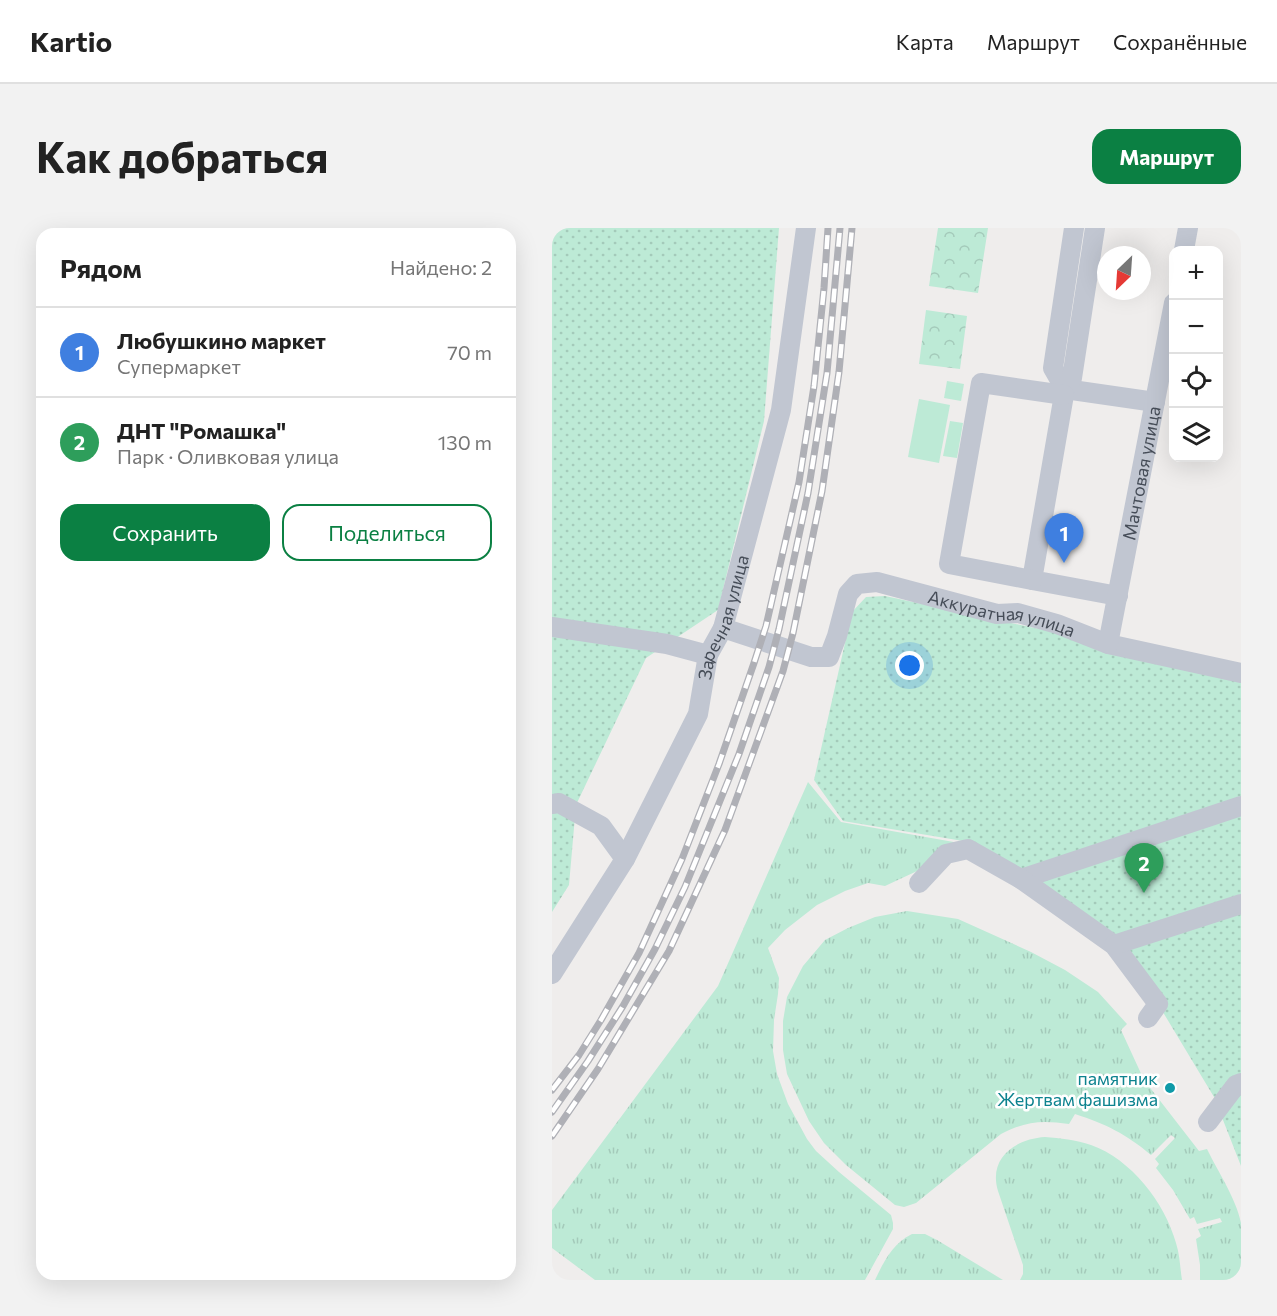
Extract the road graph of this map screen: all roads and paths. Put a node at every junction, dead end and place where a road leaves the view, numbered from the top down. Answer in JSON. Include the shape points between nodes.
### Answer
{"nodes":[{"id":1,"x":806,"y":228,"type":"edge"},
{"id":2,"x":1074,"y":228,"type":"edge"},
{"id":3,"x":1095,"y":228,"type":"edge"},
{"id":4,"x":1188,"y":228,"type":"edge"},
{"id":5,"x":1185,"y":246,"type":"edge"},
{"id":6,"x":1169,"y":325,"type":"edge"},
{"id":7,"x":1064,"y":392,"type":"junction"},
{"id":8,"x":1155,"y":402,"type":"junction"},
{"id":9,"x":1032,"y":580,"type":"junction"},
{"id":10,"x":1118,"y":596,"type":"junction"},
{"id":11,"x":552,"y":627,"type":"edge"},
{"id":12,"x":723,"y":628,"type":"junction"},
{"id":13,"x":1108,"y":644,"type":"junction"},
{"id":14,"x":708,"y":655,"type":"junction"},
{"id":15,"x":1241,"y":673,"type":"edge"},
{"id":16,"x":552,"y":804,"type":"edge"},
{"id":17,"x":1241,"y":806,"type":"edge"},
{"id":18,"x":626,"y":859,"type":"junction"},
{"id":19,"x":1021,"y":879,"type":"junction"},
{"id":20,"x":919,"y":883,"type":"dead end"},
{"id":21,"x":1241,"y":904,"type":"edge"},
{"id":22,"x":1114,"y":945,"type":"junction"},
{"id":23,"x":552,"y":974,"type":"edge"},
{"id":24,"x":1148,"y":1018,"type":"dead end"},
{"id":25,"x":1241,"y":1083,"type":"edge"},
{"id":26,"x":1208,"y":1122,"type":"dead end"}],
"edges":[{"from":1,"to":12,"type":"street","name":"Заречная улица","via":[[781,410]]},
{"from":2,"to":7,"type":"street","via":[[1053,368]]},
{"from":3,"to":7,"type":"street","via":[[1072,378]]},
{"from":4,"to":5,"type":"street"},
{"from":6,"to":8,"type":"street","name":"Мачтовая улица"},
{"from":7,"to":8,"type":"street"},
{"from":7,"to":9,"type":"street"},
{"from":7,"to":9,"type":"street","via":[[981,383],[949,564]]},
{"from":8,"to":10,"type":"street","name":"Мачтовая улица"},
{"from":9,"to":10,"type":"street"},
{"from":10,"to":13,"type":"street","name":"Мачтовая улица"},
{"from":11,"to":14,"type":"street","via":[[667,644]]},
{"from":12,"to":13,"type":"street","name":"Аккуратная улица","via":[[811,657],[829,657],[848,594],[857,585],[877,582],[997,615],[1018,613]]},
{"from":12,"to":14,"type":"street","name":"Заречная улица"},
{"from":13,"to":15,"type":"street","name":"Аккуратная улица"},
{"from":14,"to":18,"type":"street","name":"Заречная улица","via":[[698,714]]},
{"from":16,"to":18,"type":"street","via":[[559,803],[601,826]]},
{"from":17,"to":19,"type":"street"},
{"from":18,"to":23,"type":"street","name":"Заречная улица"},
{"from":19,"to":20,"type":"street","via":[[968,849],[946,854]]},
{"from":19,"to":22,"type":"street"},
{"from":21,"to":22,"type":"street"},
{"from":22,"to":24,"type":"street","via":[[1158,1004]]},
{"from":25,"to":26,"type":"street"}]}
